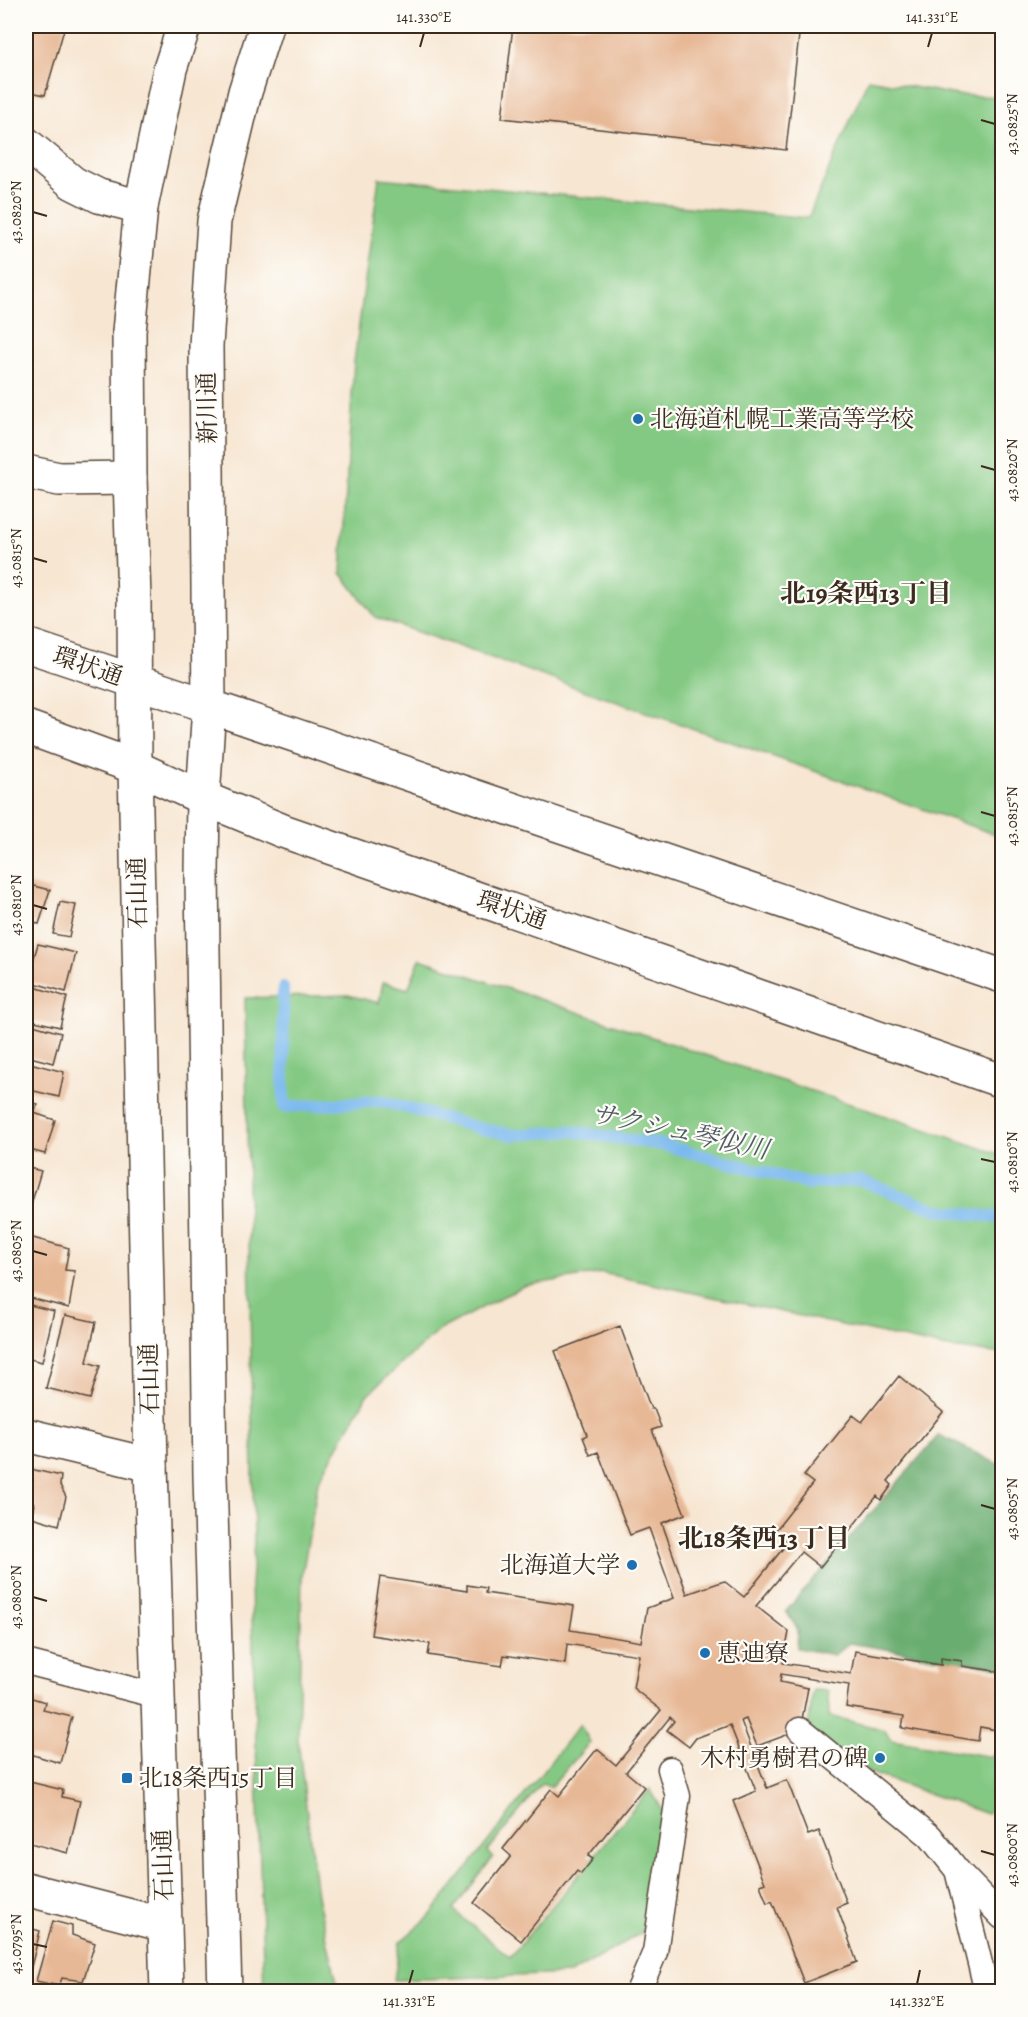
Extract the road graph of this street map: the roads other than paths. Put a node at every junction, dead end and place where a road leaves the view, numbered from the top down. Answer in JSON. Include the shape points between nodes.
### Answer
{"nodes":[{"id":1,"x":184,"y":26,"type":"edge"},
{"id":2,"x":266,"y":26,"type":"edge"},
{"id":3,"x":26,"y":144,"type":"edge"},
{"id":4,"x":141,"y":207,"type":"junction"},
{"id":5,"x":26,"y":472,"type":"edge"},
{"id":6,"x":130,"y":478,"type":"junction"},
{"id":7,"x":26,"y":645,"type":"edge"},
{"id":8,"x":134,"y":682,"type":"junction"},
{"id":9,"x":209,"y":706,"type":"junction"},
{"id":10,"x":26,"y":727,"type":"edge"},
{"id":11,"x":135,"y":767,"type":"junction"},
{"id":12,"x":203,"y":798,"type":"junction"},
{"id":13,"x":1002,"y":976,"type":"edge"},
{"id":14,"x":1002,"y":1081,"type":"edge"},
{"id":15,"x":26,"y":1435,"type":"edge"},
{"id":16,"x":151,"y":1466,"type":"junction"},
{"id":17,"x":26,"y":1662,"type":"edge"},
{"id":18,"x":158,"y":1696,"type":"junction"},
{"id":19,"x":800,"y":1730,"type":"dead end"},
{"id":20,"x":670,"y":1769,"type":"dead end"},
{"id":21,"x":957,"y":1870,"type":"junction"},
{"id":22,"x":26,"y":1889,"type":"edge"},
{"id":23,"x":1002,"y":1917,"type":"edge"},
{"id":24,"x":165,"y":1925,"type":"junction"},
{"id":25,"x":167,"y":1992,"type":"edge"},
{"id":26,"x":225,"y":1992,"type":"edge"},
{"id":27,"x":638,"y":1992,"type":"edge"},
{"id":28,"x":987,"y":1992,"type":"edge"}],
"edges":[{"from":1,"to":4,"type":"street","via":[[170,69]]},
{"from":2,"to":9,"type":"street","name":"新川通","via":[[245,92],[214,221],[206,346]]},
{"from":3,"to":4,"type":"street","via":[[73,183],[99,196]]},
{"from":4,"to":6,"type":"street","via":[[129,332]]},
{"from":5,"to":6,"type":"street","via":[[59,479]]},
{"from":6,"to":8,"type":"street"},
{"from":7,"to":8,"type":"street","name":"環状通"},
{"from":8,"to":9,"type":"street","name":"環状通"},
{"from":8,"to":11,"type":"street"},
{"from":9,"to":12,"type":"street","name":"新川通"},
{"from":9,"to":13,"type":"street","name":"環状通"},
{"from":10,"to":11,"type":"street","name":"環状通"},
{"from":11,"to":12,"type":"street","name":"環状通"},
{"from":11,"to":16,"type":"street","name":"石山通"},
{"from":12,"to":14,"type":"street","name":"環状通","via":[[283,831]]},
{"from":12,"to":26,"type":"street","via":[[210,1476]]},
{"from":15,"to":16,"type":"street"},
{"from":16,"to":18,"type":"street","name":"石山通"},
{"from":17,"to":18,"type":"lane"},
{"from":18,"to":24,"type":"street","name":"石山通"},
{"from":19,"to":21,"type":"lane","via":[[930,1836]]},
{"from":20,"to":27,"type":"lane","via":[[678,1796],[656,1952]]},
{"from":21,"to":23,"type":"lane"},
{"from":21,"to":28,"type":"lane"},
{"from":22,"to":24,"type":"street"},
{"from":24,"to":25,"type":"street","name":"石山通"}]}
